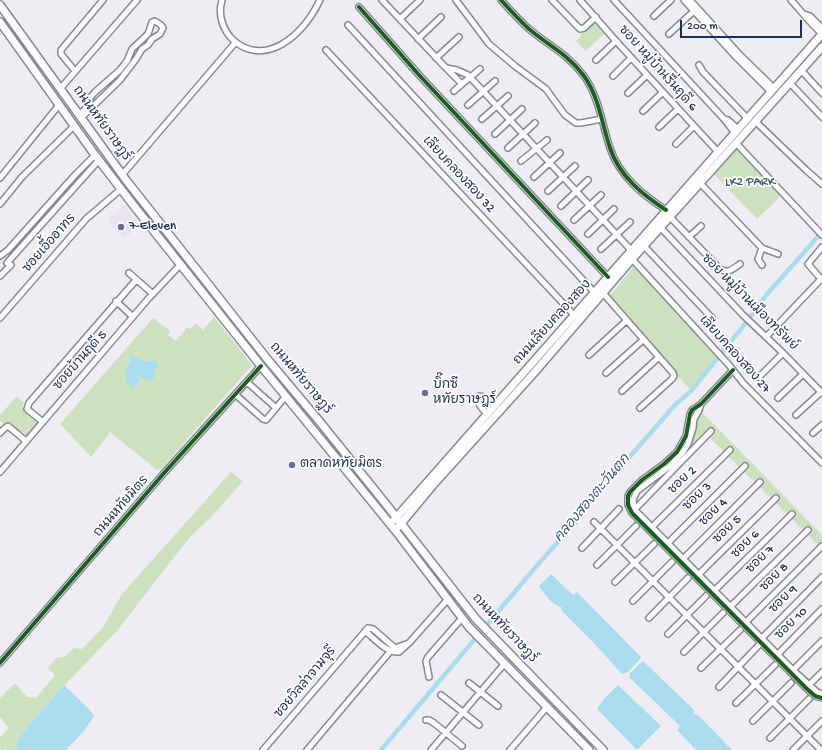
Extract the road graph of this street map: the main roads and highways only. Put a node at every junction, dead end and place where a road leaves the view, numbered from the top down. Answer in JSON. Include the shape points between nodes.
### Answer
{"nodes":[{"id":1,"x":0,"y":5,"type":"edge"},
{"id":2,"x":0,"y":22,"type":"edge"},
{"id":3,"x":822,"y":34,"type":"edge"},
{"id":4,"x":822,"y":47,"type":"edge"},
{"id":5,"x":668,"y":213,"type":"junction"},
{"id":6,"x":268,"y":360,"type":"junction"},
{"id":7,"x":261,"y":366,"type":"junction"},
{"id":8,"x":526,"y":368,"type":"junction"},
{"id":9,"x":533,"y":374,"type":"junction"},
{"id":10,"x":406,"y":506,"type":"junction"},
{"id":11,"x":390,"y":508,"type":"junction"},
{"id":12,"x":390,"y":523,"type":"junction"},
{"id":13,"x":401,"y":524,"type":"junction"},
{"id":14,"x":395,"y":530,"type":"junction"},
{"id":15,"x":589,"y":750,"type":"edge"},
{"id":16,"x":603,"y":750,"type":"edge"}],
"edges":[{"from":1,"to":6,"type":"main road","name":"ถนนหทัยราษฎร์","via":[[122,175]]},
{"from":2,"to":7,"type":"main road","name":"ถนนหทัยราษฎร์","via":[[121,190]]},
{"from":3,"to":5,"type":"main road","name":"ถนนเลียบคลองสอง"},
{"from":4,"to":5,"type":"main road","name":"ถนนเลียบคลองสอง","via":[[700,183]]},
{"from":5,"to":8,"type":"main road","name":"ถนนเลียบคลองสอง"},
{"from":5,"to":9,"type":"main road","name":"ถนนเลียบคลองสอง","via":[[660,228]]},
{"from":6,"to":7,"type":"main road"},
{"from":6,"to":11,"type":"main road","name":"ถนนหทัยราษฎร์"},
{"from":7,"to":12,"type":"main road","name":"ถนนหทัยราษฎร์"},
{"from":8,"to":9,"type":"main road"},
{"from":8,"to":10,"type":"main road","name":"ถนนเลียบคลองสอง"},
{"from":9,"to":13,"type":"main road","name":"ถนนเลียบคลองสอง"},
{"from":10,"to":11,"type":"main road"},
{"from":10,"to":13,"type":"main road","name":"ถนนเลียบคลองสอง"},
{"from":11,"to":13,"type":"main road","name":"ถนนหทัยราษฎร์"},
{"from":12,"to":13,"type":"main road"},
{"from":12,"to":14,"type":"main road","name":"ถนนหทัยราษฎร์"},
{"from":13,"to":14,"type":"main road"},
{"from":13,"to":16,"type":"main road","name":"ถนนหทัยราษฎร์","via":[[476,619]]},
{"from":14,"to":15,"type":"main road","name":"ถนนหทัยราษฎร์","via":[[469,627]]}]}
